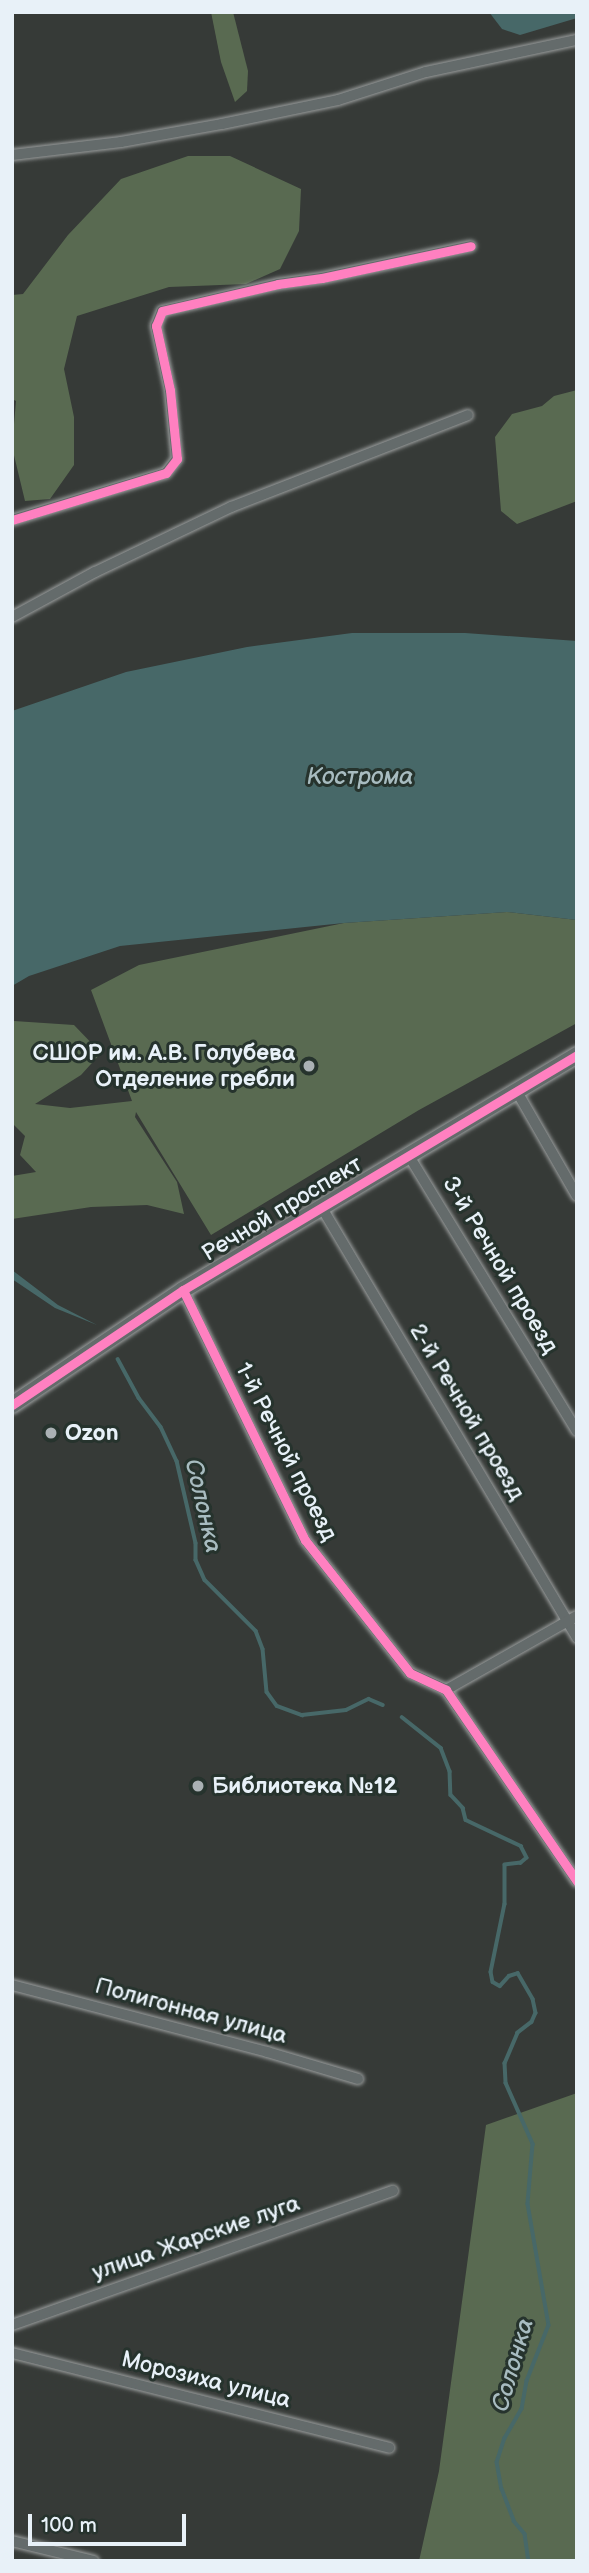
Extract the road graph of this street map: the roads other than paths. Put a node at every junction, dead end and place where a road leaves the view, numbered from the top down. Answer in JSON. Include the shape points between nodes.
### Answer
{"nodes":[{"id":1,"x":577,"y":40,"type":"edge"},
{"id":2,"x":12,"y":155,"type":"edge"},
{"id":3,"x":471,"y":246,"type":"dead end"},
{"id":4,"x":468,"y":415,"type":"dead end"},
{"id":5,"x":12,"y":520,"type":"edge"},
{"id":6,"x":12,"y":617,"type":"edge"},
{"id":7,"x":577,"y":1055,"type":"edge"},
{"id":8,"x":516,"y":1090,"type":"junction"},
{"id":9,"x":409,"y":1156,"type":"junction"},
{"id":10,"x":577,"y":1196,"type":"edge"},
{"id":11,"x":322,"y":1208,"type":"junction"},
{"id":12,"x":183,"y":1290,"type":"junction"},
{"id":13,"x":12,"y":1405,"type":"edge"},
{"id":14,"x":577,"y":1431,"type":"edge"},
{"id":15,"x":572,"y":1619,"type":"edge"},
{"id":16,"x":577,"y":1638,"type":"edge"},
{"id":17,"x":446,"y":1690,"type":"junction"},
{"id":18,"x":577,"y":1881,"type":"edge"},
{"id":19,"x":12,"y":1986,"type":"edge"},
{"id":20,"x":358,"y":2079,"type":"dead end"},
{"id":21,"x":393,"y":2191,"type":"dead end"},
{"id":22,"x":12,"y":2325,"type":"edge"},
{"id":23,"x":12,"y":2353,"type":"edge"},
{"id":24,"x":389,"y":2448,"type":"dead end"},
{"id":25,"x":12,"y":2542,"type":"edge"},
{"id":26,"x":94,"y":2561,"type":"edge"}],
"edges":[{"from":1,"to":2,"type":"street","via":[[426,72],[338,100],[235,121],[121,142]]},
{"from":3,"to":5,"type":"street","via":[[162,311],[156,326],[170,390],[177,459],[166,473]]},
{"from":4,"to":6,"type":"street","via":[[230,507]]},
{"from":7,"to":8,"type":"street","name":"Речной проспект"},
{"from":8,"to":9,"type":"street","name":"Речной проспект"},
{"from":8,"to":10,"type":"street"},
{"from":9,"to":11,"type":"street","name":"Речной проспект"},
{"from":9,"to":14,"type":"street","name":"3-й Речной проезд"},
{"from":11,"to":12,"type":"street","name":"Речной проспект"},
{"from":11,"to":15,"type":"street","name":"2-й Речной проезд"},
{"from":12,"to":13,"type":"street","name":"Речной проспект"},
{"from":12,"to":17,"type":"street","name":"1-й Речной проезд","via":[[305,1540],[410,1673]]},
{"from":15,"to":16,"type":"street","name":"2-й Речной проезд"},
{"from":15,"to":17,"type":"street"},
{"from":17,"to":18,"type":"street"},
{"from":19,"to":20,"type":"street","name":"Полигонная улица"},
{"from":21,"to":22,"type":"street","name":"улица Жарские луга"},
{"from":23,"to":24,"type":"street","name":"Морозиха улица"},
{"from":25,"to":26,"type":"street"}]}
